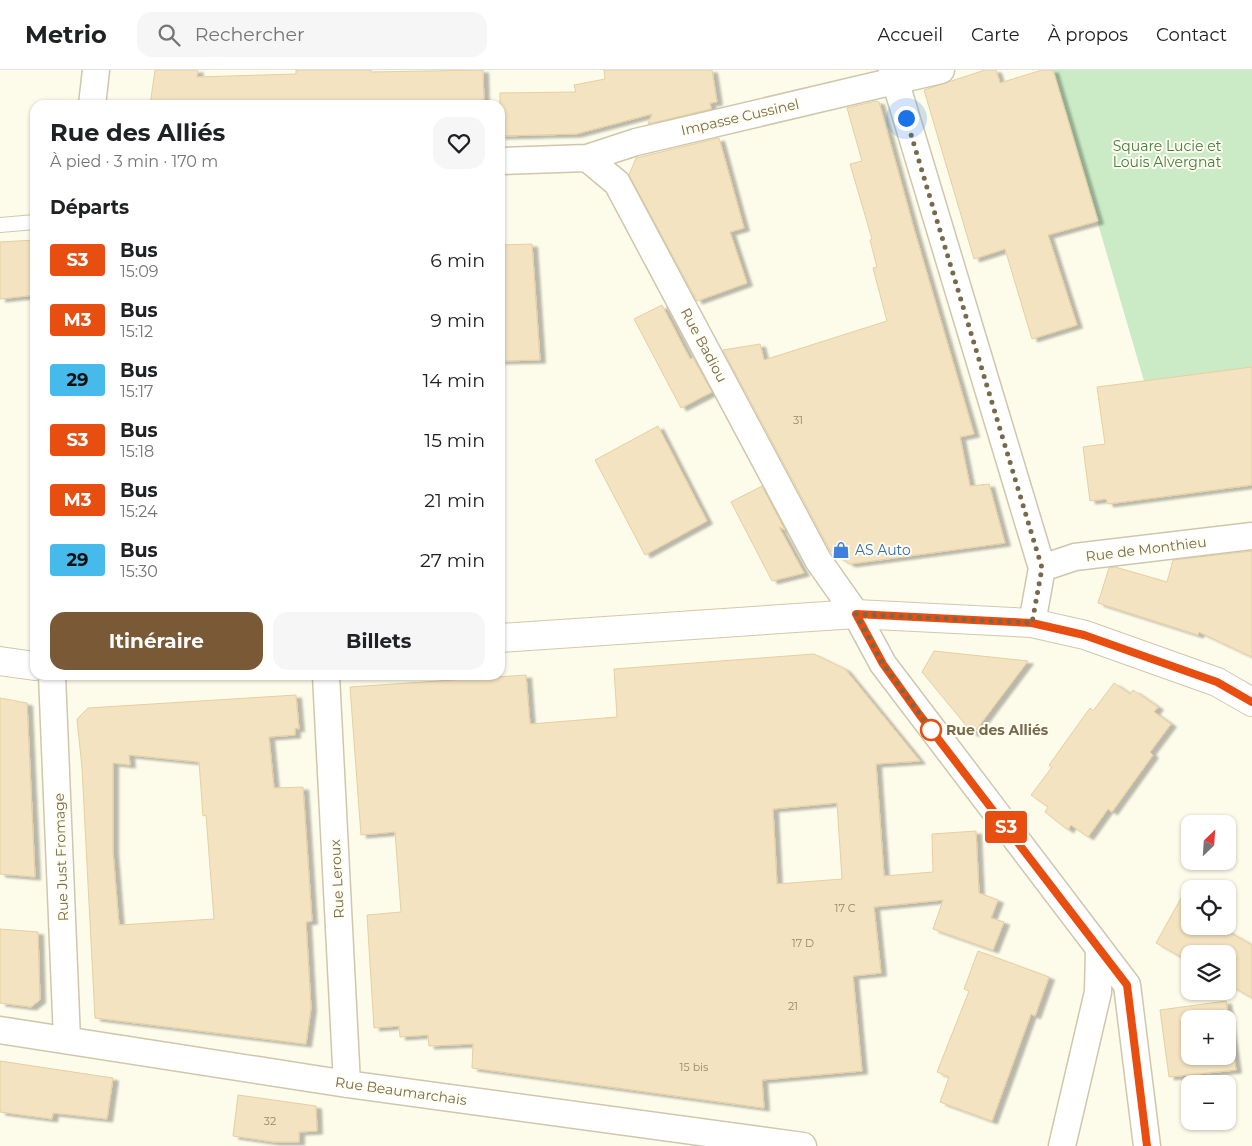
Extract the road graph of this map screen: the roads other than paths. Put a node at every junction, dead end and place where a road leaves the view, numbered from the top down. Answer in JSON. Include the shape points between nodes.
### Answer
{"nodes":[{"id":1,"x":96,"y":70,"type":"edge"},
{"id":2,"x":941,"y":70,"type":"edge"},
{"id":3,"x":893,"y":75,"type":"edge"},
{"id":4,"x":93,"y":100,"type":"edge"},
{"id":5,"x":587,"y":158,"type":"junction"},
{"id":6,"x":505,"y":161,"type":"edge"},
{"id":7,"x":30,"y":222,"type":"edge"},
{"id":8,"x":0,"y":225,"type":"edge"},
{"id":9,"x":1252,"y":536,"type":"edge"},
{"id":10,"x":1042,"y":568,"type":"junction"},
{"id":11,"x":856,"y":614,"type":"junction"},
{"id":12,"x":1032,"y":623,"type":"junction"},
{"id":13,"x":505,"y":638,"type":"edge"},
{"id":14,"x":0,"y":661,"type":"edge"},
{"id":15,"x":30,"y":665,"type":"edge"},
{"id":16,"x":52,"y":680,"type":"edge"},
{"id":17,"x":326,"y":680,"type":"edge"},
{"id":18,"x":1252,"y":702,"type":"edge"},
{"id":19,"x":1099,"y":948,"type":"junction"},
{"id":20,"x":0,"y":1030,"type":"edge"},
{"id":21,"x":67,"y":1040,"type":"junction"},
{"id":22,"x":347,"y":1084,"type":"junction"},
{"id":23,"x":803,"y":1146,"type":"edge"},
{"id":24,"x":1062,"y":1146,"type":"edge"},
{"id":25,"x":1147,"y":1146,"type":"edge"}],
"edges":[{"from":1,"to":4,"type":"street"},
{"from":2,"to":3,"type":"street","name":"Impasse Cussinel"},
{"from":3,"to":5,"type":"street","name":"Impasse Cussinel","via":[[636,142]]},
{"from":3,"to":10,"type":"street"},
{"from":5,"to":6,"type":"street"},
{"from":5,"to":11,"type":"street","name":"Rue Badiou","via":[[618,183],[818,560]]},
{"from":7,"to":8,"type":"lane"},
{"from":9,"to":10,"type":"street","name":"Rue de Monthieu","via":[[1075,557]]},
{"from":10,"to":12,"type":"street"},
{"from":11,"to":12,"type":"street"},
{"from":11,"to":13,"type":"street"},
{"from":11,"to":19,"type":"street","name":"Rue Badiou","via":[[883,664],[919,714]]},
{"from":12,"to":18,"type":"street","via":[[1084,635],[1217,682]]},
{"from":14,"to":15,"type":"street"},
{"from":16,"to":21,"type":"street","name":"Rue Just Fromage"},
{"from":17,"to":22,"type":"street","name":"Rue Leroux"},
{"from":19,"to":24,"type":"street","via":[[1098,992]]},
{"from":19,"to":25,"type":"street","name":"Rue Badiou","via":[[1127,985]]},
{"from":20,"to":21,"type":"street","name":"Rue Beaumarchais"},
{"from":21,"to":22,"type":"street","name":"Rue Beaumarchais"},
{"from":22,"to":23,"type":"street","name":"Rue Beaumarchais"}]}
